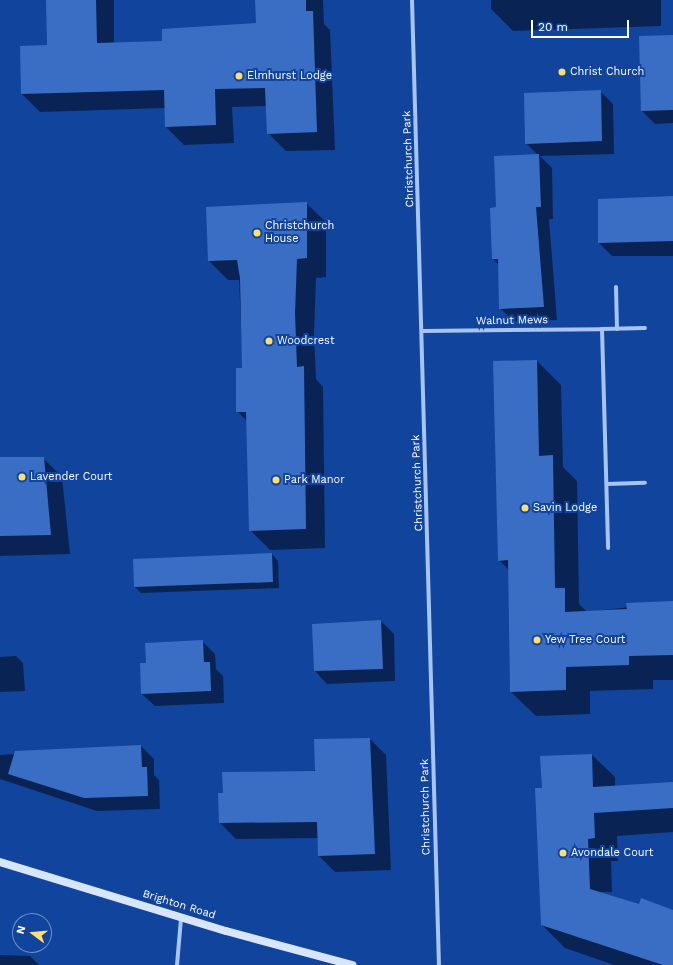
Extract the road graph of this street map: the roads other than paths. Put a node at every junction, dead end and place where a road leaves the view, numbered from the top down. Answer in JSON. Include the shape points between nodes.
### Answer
{"nodes":[{"id":1,"x":412,"y":0,"type":"edge"},
{"id":2,"x":616,"y":287,"type":"dead end"},
{"id":3,"x":645,"y":328,"type":"dead end"},
{"id":4,"x":602,"y":329,"type":"junction"},
{"id":5,"x":617,"y":329,"type":"junction"},
{"id":6,"x":423,"y":331,"type":"junction"},
{"id":7,"x":646,"y":483,"type":"dead end"},
{"id":8,"x":607,"y":484,"type":"junction"},
{"id":9,"x":608,"y":548,"type":"dead end"},
{"id":10,"x":0,"y":862,"type":"edge"},
{"id":11,"x":181,"y":917,"type":"junction"},
{"id":12,"x":178,"y":965,"type":"edge"},
{"id":13,"x":352,"y":965,"type":"edge"},
{"id":14,"x":439,"y":965,"type":"edge"}],
"edges":[{"from":1,"to":6,"type":"street","name":"Christchurch Park"},
{"from":2,"to":5,"type":"street"},
{"from":3,"to":5,"type":"street","name":"Walnut Mews"},
{"from":4,"to":5,"type":"street","name":"Walnut Mews"},
{"from":4,"to":6,"type":"street","name":"Walnut Mews"},
{"from":4,"to":8,"type":"street"},
{"from":6,"to":14,"type":"street","name":"Christchurch Park"},
{"from":7,"to":8,"type":"street"},
{"from":8,"to":9,"type":"street"},
{"from":10,"to":11,"type":"main road","name":"Brighton Road"},
{"from":11,"to":12,"type":"street"},
{"from":11,"to":13,"type":"main road","name":"Brighton Road"}]}
